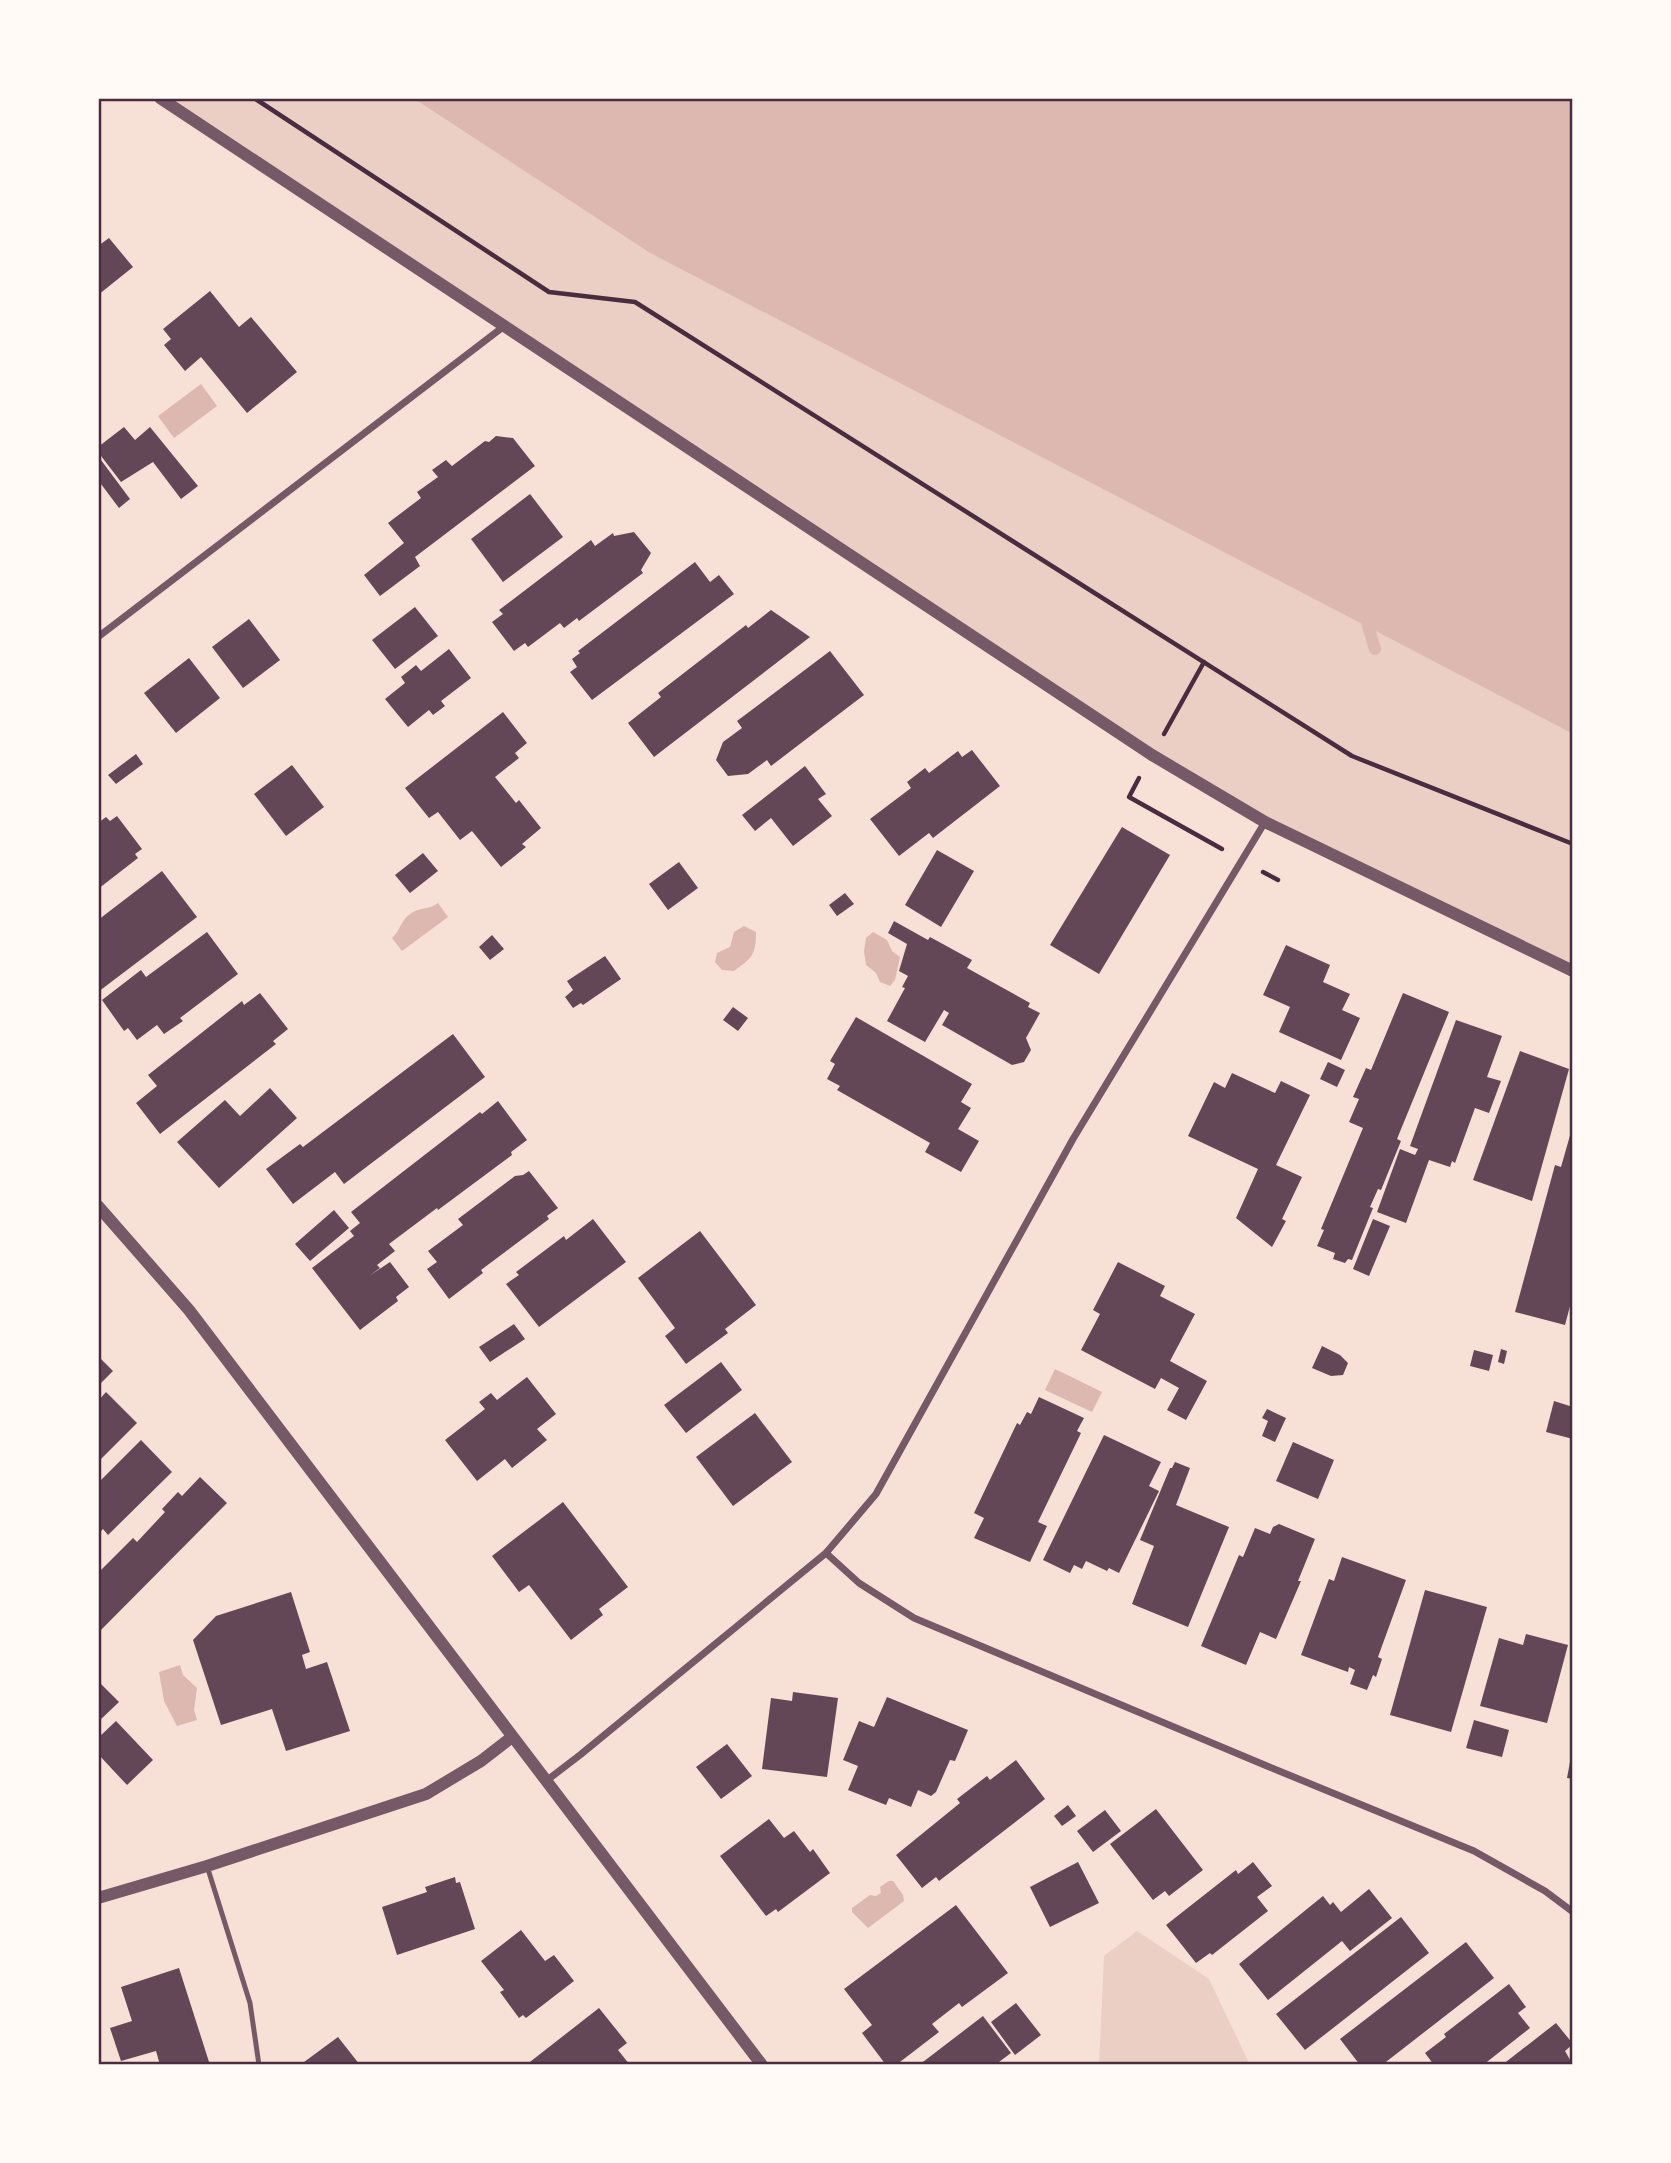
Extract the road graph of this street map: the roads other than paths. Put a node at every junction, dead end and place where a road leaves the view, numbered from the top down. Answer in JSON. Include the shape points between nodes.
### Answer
{"nodes":[{"id":1,"x":160,"y":98,"type":"edge"},
{"id":2,"x":503,"y":327,"type":"junction"},
{"id":3,"x":98,"y":638,"type":"edge"},
{"id":4,"x":1265,"y":822,"type":"junction"},
{"id":5,"x":1573,"y":971,"type":"edge"},
{"id":6,"x":98,"y":1206,"type":"edge"},
{"id":7,"x":826,"y":1553,"type":"junction"},
{"id":8,"x":512,"y":1737,"type":"junction"},
{"id":9,"x":546,"y":1781,"type":"junction"},
{"id":10,"x":207,"y":1866,"type":"junction"},
{"id":11,"x":98,"y":1898,"type":"edge"},
{"id":12,"x":1573,"y":1912,"type":"edge"},
{"id":13,"x":259,"y":2065,"type":"edge"},
{"id":14,"x":762,"y":2065,"type":"edge"}],
"edges":[{"from":1,"to":2,"type":"street"},
{"from":2,"to":3,"type":"street"},
{"from":2,"to":4,"type":"street","via":[[1152,755]]},
{"from":4,"to":5,"type":"street"},
{"from":4,"to":7,"type":"street","via":[[1073,1139],[876,1494]]},
{"from":6,"to":8,"type":"street","via":[[189,1310]]},
{"from":7,"to":9,"type":"street"},
{"from":7,"to":12,"type":"street","via":[[859,1583],[914,1618],[1474,1851]]},
{"from":8,"to":9,"type":"street"},
{"from":8,"to":10,"type":"street","via":[[426,1794]]},
{"from":9,"to":14,"type":"street"},
{"from":10,"to":11,"type":"street"},
{"from":10,"to":13,"type":"lane","via":[[250,2003]]}]}
